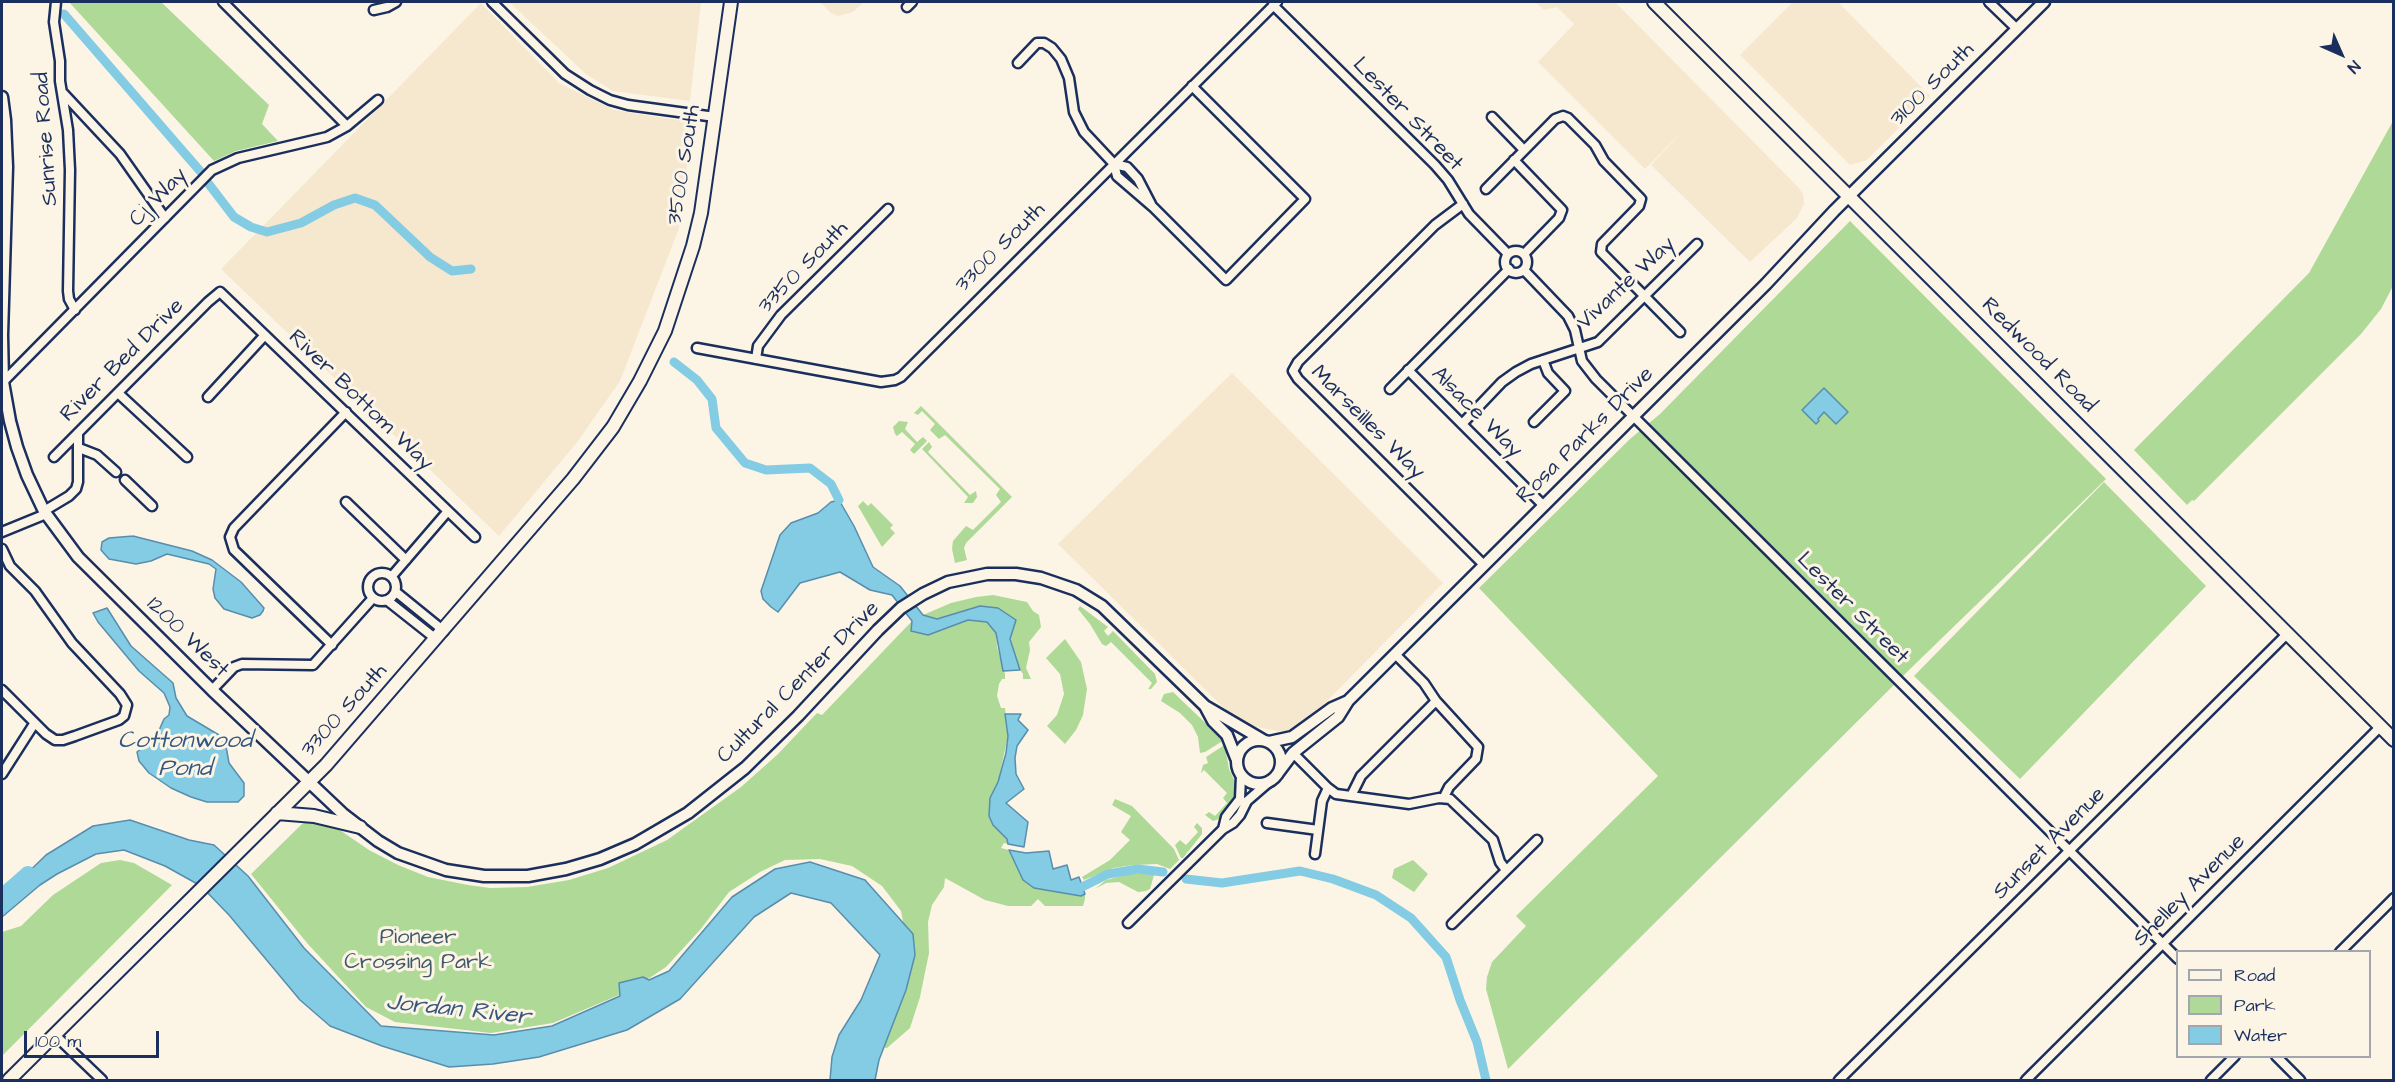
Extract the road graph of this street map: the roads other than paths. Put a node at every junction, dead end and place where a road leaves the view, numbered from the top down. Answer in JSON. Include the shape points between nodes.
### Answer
{"nodes":[{"id":1,"x":56,"y":2,"type":"edge"},
{"id":2,"x":223,"y":2,"type":"edge"},
{"id":3,"x":396,"y":2,"type":"edge"},
{"id":4,"x":492,"y":2,"type":"edge"},
{"id":5,"x":730,"y":2,"type":"edge"},
{"id":6,"x":1654,"y":2,"type":"edge"},
{"id":7,"x":1989,"y":2,"type":"edge"},
{"id":8,"x":2044,"y":2,"type":"edge"},
{"id":9,"x":1275,"y":3,"type":"edge"},
{"id":10,"x":374,"y":10,"type":"dead end"},
{"id":11,"x":2017,"y":29,"type":"junction"},
{"id":12,"x":1018,"y":63,"type":"dead end"},
{"id":13,"x":1192,"y":86,"type":"junction"},
{"id":14,"x":63,"y":92,"type":"junction"},
{"id":15,"x":2,"y":97,"type":"edge"},
{"id":16,"x":378,"y":100,"type":"dead end"},
{"id":17,"x":715,"y":117,"type":"junction"},
{"id":18,"x":1492,"y":117,"type":"dead end"},
{"id":19,"x":347,"y":126,"type":"junction"},
{"id":20,"x":1524,"y":150,"type":"junction"},
{"id":21,"x":1514,"y":160,"type":"junction"},
{"id":22,"x":1114,"y":164,"type":"junction"},
{"id":23,"x":1486,"y":189,"type":"dead end"},
{"id":24,"x":1849,"y":197,"type":"junction"},
{"id":25,"x":1463,"y":204,"type":"junction"},
{"id":26,"x":888,"y":209,"type":"dead end"},
{"id":27,"x":165,"y":218,"type":"junction"},
{"id":28,"x":1696,"y":244,"type":"dead end"},
{"id":29,"x":1508,"y":254,"type":"junction"},
{"id":30,"x":1524,"y":254,"type":"junction"},
{"id":31,"x":1509,"y":269,"type":"junction"},
{"id":32,"x":1524,"y":270,"type":"junction"},
{"id":33,"x":220,"y":292,"type":"joint"},
{"id":34,"x":1645,"y":297,"type":"junction"},
{"id":35,"x":75,"y":310,"type":"junction"},
{"id":36,"x":665,"y":331,"type":"joint"},
{"id":37,"x":1680,"y":332,"type":"dead end"},
{"id":38,"x":265,"y":334,"type":"junction"},
{"id":39,"x":697,"y":348,"type":"dead end"},
{"id":40,"x":1579,"y":349,"type":"junction"},
{"id":41,"x":756,"y":359,"type":"junction"},
{"id":42,"x":1543,"y":360,"type":"junction"},
{"id":43,"x":1408,"y":370,"type":"junction"},
{"id":44,"x":3,"y":382,"type":"junction"},
{"id":45,"x":1390,"y":388,"type":"dead end"},
{"id":46,"x":118,"y":393,"type":"junction"},
{"id":47,"x":208,"y":397,"type":"dead end"},
{"id":48,"x":346,"y":412,"type":"junction"},
{"id":49,"x":1634,"y":417,"type":"junction"},
{"id":50,"x":1534,"y":422,"type":"dead end"},
{"id":51,"x":1462,"y":424,"type":"junction"},
{"id":52,"x":78,"y":433,"type":"junction"},
{"id":53,"x":79,"y":448,"type":"junction"},
{"id":54,"x":54,"y":457,"type":"dead end"},
{"id":55,"x":187,"y":457,"type":"dead end"},
{"id":56,"x":116,"y":472,"type":"dead end"},
{"id":57,"x":125,"y":480,"type":"dead end"},
{"id":58,"x":346,"y":502,"type":"dead end"},
{"id":59,"x":152,"y":506,"type":"dead end"},
{"id":60,"x":1544,"y":506,"type":"junction"},
{"id":61,"x":448,"y":511,"type":"junction"},
{"id":62,"x":46,"y":512,"type":"junction"},
{"id":63,"x":2,"y":532,"type":"edge"},
{"id":64,"x":475,"y":537,"type":"dead end"},
{"id":65,"x":2,"y":549,"type":"edge"},
{"id":66,"x":406,"y":560,"type":"junction"},
{"id":67,"x":1484,"y":566,"type":"junction"},
{"id":68,"x":392,"y":576,"type":"junction"},
{"id":69,"x":396,"y":592,"type":"junction"},
{"id":70,"x":373,"y":598,"type":"junction"},
{"id":71,"x":388,"y":601,"type":"junction"},
{"id":72,"x":2287,"y":634,"type":"junction"},
{"id":73,"x":440,"y":635,"type":"junction"},
{"id":74,"x":332,"y":645,"type":"junction"},
{"id":75,"x":1395,"y":654,"type":"junction"},
{"id":76,"x":2,"y":690,"type":"edge"},
{"id":77,"x":212,"y":690,"type":"junction"},
{"id":78,"x":1348,"y":701,"type":"junction"},
{"id":79,"x":1436,"y":701,"type":"junction"},
{"id":80,"x":1204,"y":706,"type":"junction"},
{"id":81,"x":34,"y":724,"type":"junction"},
{"id":82,"x":2380,"y":727,"type":"junction"},
{"id":83,"x":2394,"y":740,"type":"edge"},
{"id":84,"x":1266,"y":741,"type":"junction"},
{"id":85,"x":1293,"y":753,"type":"junction"},
{"id":86,"x":1236,"y":758,"type":"junction"},
{"id":87,"x":1278,"y":773,"type":"junction"},
{"id":88,"x":2,"y":774,"type":"edge"},
{"id":89,"x":1241,"y":776,"type":"junction"},
{"id":90,"x":310,"y":782,"type":"junction"},
{"id":91,"x":1269,"y":782,"type":"junction"},
{"id":92,"x":1328,"y":788,"type":"junction"},
{"id":93,"x":1351,"y":796,"type":"junction"},
{"id":94,"x":1444,"y":797,"type":"junction"},
{"id":95,"x":277,"y":813,"type":"junction"},
{"id":96,"x":1267,"y":823,"type":"dead end"},
{"id":97,"x":360,"y":827,"type":"junction"},
{"id":98,"x":1223,"y":829,"type":"junction"},
{"id":99,"x":1318,"y":830,"type":"junction"},
{"id":100,"x":1537,"y":840,"type":"dead end"},
{"id":101,"x":2069,"y":851,"type":"junction"},
{"id":102,"x":1315,"y":854,"type":"dead end"},
{"id":103,"x":1506,"y":870,"type":"junction"},
{"id":104,"x":2394,"y":898,"type":"edge"},
{"id":105,"x":1128,"y":923,"type":"dead end"},
{"id":106,"x":1452,"y":924,"type":"dead end"},
{"id":107,"x":2163,"y":944,"type":"junction"},
{"id":108,"x":2341,"y":950,"type":"edge"},
{"id":109,"x":2176,"y":957,"type":"edge"},
{"id":110,"x":55,"y":1035,"type":"junction"},
{"id":111,"x":2233,"y":1058,"type":"edge"},
{"id":112,"x":2278,"y":1058,"type":"edge"},
{"id":113,"x":9,"y":1080,"type":"edge"},
{"id":114,"x":102,"y":1080,"type":"edge"},
{"id":115,"x":1839,"y":1080,"type":"edge"},
{"id":116,"x":2026,"y":1080,"type":"edge"},
{"id":117,"x":2211,"y":1080,"type":"edge"},
{"id":118,"x":2300,"y":1080,"type":"edge"}],
"edges":[{"from":1,"to":14,"type":"street","name":"Sunrise Road","via":[[54,22]]},
{"from":2,"to":19,"type":"street"},
{"from":3,"to":10,"type":"street"},
{"from":4,"to":17,"type":"street","via":[[565,74],[590,90],[628,105]]},
{"from":5,"to":17,"type":"main road","name":"3500 South"},
{"from":6,"to":24,"type":"main road","name":"Redwood Road"},
{"from":7,"to":11,"type":"street"},
{"from":8,"to":11,"type":"street","name":"3100 South"},
{"from":9,"to":13,"type":"street","name":"3300 South"},
{"from":9,"to":25,"type":"street","name":"Lester Street","via":[[1434,165]]},
{"from":11,"to":24,"type":"street","name":"3100 South"},
{"from":12,"to":22,"type":"street","via":[[1037,43],[1052,48],[1069,78],[1074,111],[1084,132]]},
{"from":13,"to":22,"type":"street","name":"3300 South"},
{"from":13,"to":22,"type":"street","via":[[1305,199],[1226,280],[1153,207],[1138,179],[1126,167]]},
{"from":14,"to":27,"type":"street","via":[[120,154]]},
{"from":14,"to":35,"type":"street","name":"Sunrise Road","via":[[70,170],[68,291]]},
{"from":15,"to":44,"type":"street","name":"1200 West","via":[[6,167]]},
{"from":16,"to":19,"type":"street","name":"Cj Way"},
{"from":17,"to":36,"type":"main road","name":"3500 South","via":[[699,223]]},
{"from":18,"to":20,"type":"street"},
{"from":19,"to":27,"type":"street","name":"Cj Way","via":[[327,137],[224,164],[203,178]]},
{"from":20,"to":21,"type":"street"},
{"from":20,"to":34,"type":"street","via":[[1563,116],[1597,147],[1604,161],[1640,197],[1641,202],[1601,250]]},
{"from":21,"to":23,"type":"street"},
{"from":21,"to":30,"type":"street","via":[[1562,213]]},
{"from":22,"to":41,"type":"street","name":"3300 South","via":[[895,380],[881,382]]},
{"from":24,"to":49,"type":"street","name":"Rosa Parks Drive"},
{"from":24,"to":72,"type":"main road","name":"Redwood Road"},
{"from":25,"to":29,"type":"street","name":"Lester Street"},
{"from":25,"to":67,"type":"street","name":"Marseilles Way","via":[[1435,225],[1293,371]]},
{"from":26,"to":41,"type":"street","name":"3350 South","via":[[781,315],[758,346]]},
{"from":27,"to":35,"type":"street","name":"Cj Way"},
{"from":28,"to":34,"type":"street","name":"Vivante Way"},
{"from":29,"to":30,"type":"street"},
{"from":29,"to":31,"type":"street"},
{"from":30,"to":32,"type":"street"},
{"from":31,"to":32,"type":"street","via":[[1518,273]]},
{"from":31,"to":43,"type":"street","name":"Alsace Way"},
{"from":32,"to":40,"type":"street","name":"Lester Street","via":[[1568,316]]},
{"from":33,"to":38,"type":"street","name":"River Bottom Way"},
{"from":33,"to":46,"type":"street","name":"River Bed Drive"},
{"from":34,"to":37,"type":"street"},
{"from":34,"to":40,"type":"street","name":"Vivante Way","via":[[1601,340]]},
{"from":35,"to":44,"type":"street","name":"Cj Way"},
{"from":36,"to":73,"type":"main road","name":"3300 South","via":[[626,407],[597,449]]},
{"from":38,"to":47,"type":"street"},
{"from":38,"to":48,"type":"street","name":"River Bottom Way"},
{"from":39,"to":41,"type":"street","name":"3300 South"},
{"from":40,"to":42,"type":"street","name":"Vivante Way"},
{"from":40,"to":49,"type":"street","name":"Lester Street","via":[[1590,374]]},
{"from":42,"to":50,"type":"street","via":[[1548,373],[1564,391]]},
{"from":42,"to":51,"type":"street","name":"Vivante Way","via":[[1509,377]]},
{"from":43,"to":45,"type":"street","name":"Alsace Way"},
{"from":43,"to":51,"type":"street","name":"Alsace Way"},
{"from":44,"to":62,"type":"street","name":"1200 West","via":[[17,447]]},
{"from":46,"to":52,"type":"street","name":"River Bed Drive"},
{"from":46,"to":55,"type":"street"},
{"from":48,"to":61,"type":"street","name":"River Bottom Way"},
{"from":48,"to":74,"type":"street","via":[[234,528],[230,537],[234,550]]},
{"from":49,"to":60,"type":"street","name":"Rosa Parks Drive"},
{"from":49,"to":101,"type":"street","name":"Lester Street"},
{"from":51,"to":60,"type":"street","name":"Alsace Way"},
{"from":52,"to":53,"type":"street"},
{"from":52,"to":54,"type":"street","name":"River Bed Drive"},
{"from":53,"to":56,"type":"street","via":[[97,455]]},
{"from":53,"to":62,"type":"street","via":[[76,489]]},
{"from":57,"to":59,"type":"street"},
{"from":58,"to":66,"type":"street"},
{"from":60,"to":67,"type":"street","name":"Rosa Parks Drive"},
{"from":61,"to":64,"type":"street","name":"River Bottom Way"},
{"from":61,"to":66,"type":"street"},
{"from":62,"to":63,"type":"street"},
{"from":62,"to":77,"type":"street","name":"1200 West","via":[[84,563]]},
{"from":65,"to":81,"type":"street","via":[[10,566],[35,591],[72,643],[124,699],[126,710],[119,720],[63,740],[50,738]]},
{"from":66,"to":68,"type":"street"},
{"from":67,"to":75,"type":"street","name":"Rosa Parks Drive"},
{"from":68,"to":69,"type":"street"},
{"from":68,"to":70,"type":"street","via":[[382,573],[370,580],[368,590]]},
{"from":69,"to":71,"type":"street"},
{"from":69,"to":73,"type":"street"},
{"from":70,"to":71,"type":"street"},
{"from":70,"to":74,"type":"street"},
{"from":71,"to":73,"type":"street"},
{"from":72,"to":82,"type":"main road","name":"Redwood Road"},
{"from":72,"to":101,"type":"street","name":"Sunset Avenue"},
{"from":73,"to":90,"type":"main road","name":"3300 South"},
{"from":74,"to":77,"type":"street","via":[[313,665],[242,664]]},
{"from":75,"to":78,"type":"street","name":"Rosa Parks Drive"},
{"from":75,"to":79,"type":"street"},
{"from":76,"to":81,"type":"street"},
{"from":77,"to":90,"type":"street","name":"1200 West"},
{"from":78,"to":84,"type":"street","name":"Rosa Parks Drive","via":[[1292,737]]},
{"from":78,"to":85,"type":"street","name":"Rosa Parks Drive","via":[[1338,717]]},
{"from":79,"to":93,"type":"street","via":[[1361,776]]},
{"from":79,"to":94,"type":"street","via":[[1479,751]]},
{"from":80,"to":84,"type":"street","name":"Cultural Center Drive"},
{"from":80,"to":86,"type":"street","name":"Cultural Center Drive","via":[[1227,735]]},
{"from":80,"to":97,"type":"street","name":"Cultural Center Drive","via":[[1102,606],[1076,590],[1016,574],[979,575],[948,582],[911,601],[745,768],[669,825],[617,852],[548,873],[484,876],[413,860]]},
{"from":81,"to":88,"type":"street"},
{"from":82,"to":83,"type":"main road","name":"Redwood Road"},
{"from":82,"to":107,"type":"street","name":"Shelley Avenue"},
{"from":84,"to":86,"type":"street","via":[[1246,743]]},
{"from":84,"to":87,"type":"street","via":[[1280,756]]},
{"from":85,"to":87,"type":"street","name":"Rosa Parks Drive"},
{"from":85,"to":92,"type":"street"},
{"from":86,"to":89,"type":"street"},
{"from":87,"to":91,"type":"street"},
{"from":89,"to":91,"type":"street","via":[[1257,784]]},
{"from":89,"to":98,"type":"street","via":[[1240,799],[1226,817]]},
{"from":90,"to":95,"type":"main road","name":"3300 South"},
{"from":90,"to":97,"type":"street","name":"Cultural Center Drive"},
{"from":91,"to":98,"type":"street","via":[[1247,801],[1233,824]]},
{"from":92,"to":93,"type":"street","via":[[1336,794]]},
{"from":92,"to":99,"type":"street"},
{"from":93,"to":94,"type":"street","via":[[1409,804]]},
{"from":94,"to":103,"type":"street","via":[[1452,800],[1493,840]]},
{"from":95,"to":97,"type":"main road","via":[[321,817]]},
{"from":95,"to":110,"type":"main road","name":"3300 South"},
{"from":96,"to":99,"type":"street"},
{"from":98,"to":105,"type":"street"},
{"from":99,"to":102,"type":"street"},
{"from":100,"to":103,"type":"street"},
{"from":101,"to":107,"type":"street","name":"Lester Street"},
{"from":101,"to":115,"type":"street","name":"Sunset Avenue"},
{"from":103,"to":106,"type":"street"},
{"from":104,"to":108,"type":"street"},
{"from":107,"to":109,"type":"street","name":"Lester Street"},
{"from":107,"to":116,"type":"street","name":"Shelley Avenue"},
{"from":110,"to":113,"type":"main road","name":"3300 South"},
{"from":110,"to":114,"type":"street"},
{"from":111,"to":117,"type":"street"},
{"from":112,"to":118,"type":"street"}]}
